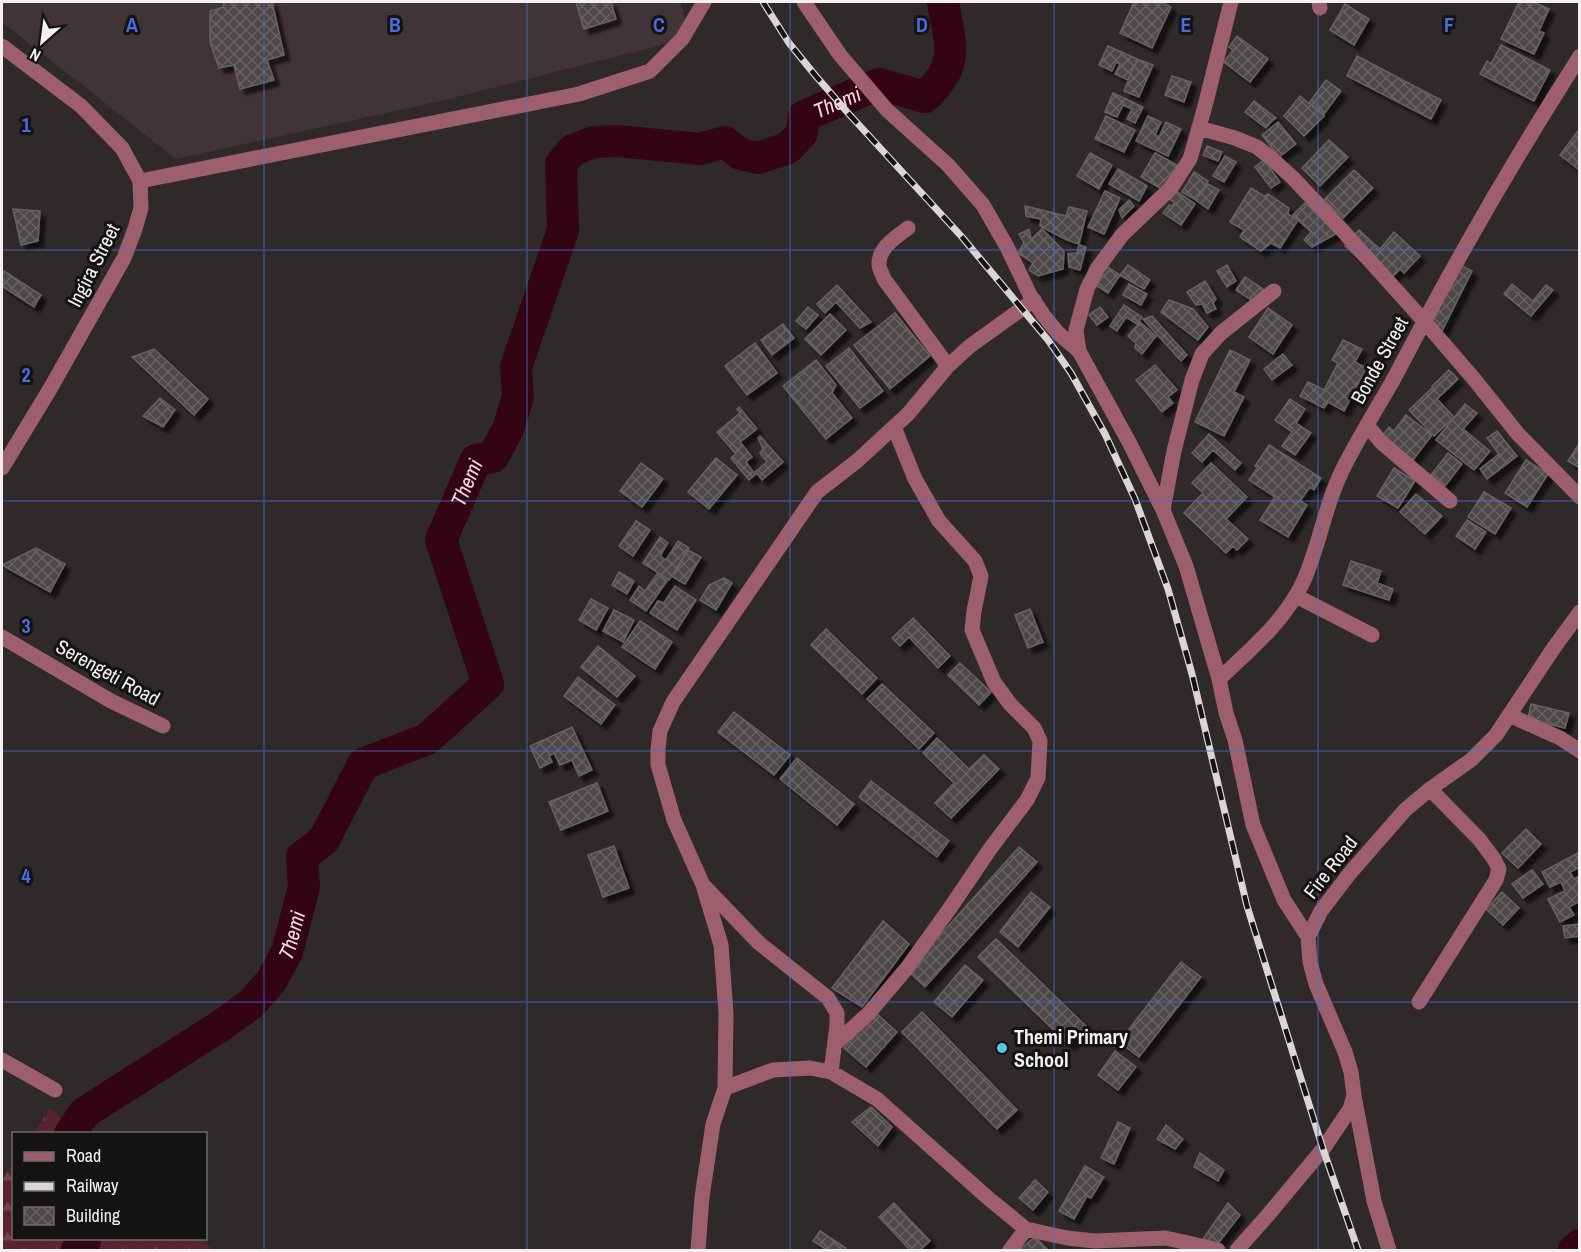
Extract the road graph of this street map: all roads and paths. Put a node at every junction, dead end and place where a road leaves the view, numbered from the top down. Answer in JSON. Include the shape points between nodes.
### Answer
{"nodes":[{"id":1,"x":704,"y":2,"type":"edge"},
{"id":2,"x":804,"y":2,"type":"edge"},
{"id":3,"x":1231,"y":2,"type":"edge"},
{"id":4,"x":4,"y":51,"type":"edge"},
{"id":5,"x":1580,"y":56,"type":"edge"},
{"id":6,"x":1199,"y":128,"type":"junction"},
{"id":7,"x":140,"y":181,"type":"junction"},
{"id":8,"x":908,"y":228,"type":"dead end"},
{"id":9,"x":1274,"y":291,"type":"dead end"},
{"id":10,"x":1034,"y":300,"type":"junction"},
{"id":11,"x":1424,"y":321,"type":"junction"},
{"id":12,"x":1079,"y":351,"type":"junction"},
{"id":13,"x":948,"y":366,"type":"junction"},
{"id":14,"x":1367,"y":425,"type":"junction"},
{"id":15,"x":894,"y":427,"type":"junction"},
{"id":16,"x":2,"y":468,"type":"edge"},
{"id":17,"x":1580,"y":497,"type":"edge"},
{"id":18,"x":1450,"y":501,"type":"dead end"},
{"id":19,"x":1163,"y":510,"type":"junction"},
{"id":20,"x":1296,"y":596,"type":"junction"},
{"id":21,"x":1580,"y":612,"type":"edge"},
{"id":22,"x":1372,"y":635,"type":"dead end"},
{"id":23,"x":2,"y":637,"type":"edge"},
{"id":24,"x":1219,"y":679,"type":"junction"},
{"id":25,"x":1509,"y":715,"type":"junction"},
{"id":26,"x":163,"y":726,"type":"dead end"},
{"id":27,"x":1580,"y":751,"type":"edge"},
{"id":28,"x":1430,"y":789,"type":"junction"},
{"id":29,"x":704,"y":885,"type":"junction"},
{"id":30,"x":1308,"y":937,"type":"junction"},
{"id":31,"x":1419,"y":1002,"type":"dead end"},
{"id":32,"x":835,"y":1044,"type":"junction"},
{"id":33,"x":2,"y":1060,"type":"edge"},
{"id":34,"x":831,"y":1072,"type":"junction"},
{"id":35,"x":725,"y":1088,"type":"junction"},
{"id":36,"x":55,"y":1090,"type":"dead end"},
{"id":37,"x":1354,"y":1095,"type":"junction"},
{"id":38,"x":1026,"y":1229,"type":"junction"},
{"id":39,"x":698,"y":1251,"type":"edge"},
{"id":40,"x":1010,"y":1251,"type":"edge"},
{"id":41,"x":1218,"y":1251,"type":"edge"},
{"id":42,"x":1237,"y":1251,"type":"edge"},
{"id":43,"x":1389,"y":1251,"type":"edge"}],
"edges":[{"from":1,"to":7,"type":"street","via":[[682,39],[650,71],[579,94]]},
{"from":2,"to":10,"type":"street","via":[[840,55],[887,110],[948,165],[983,206]]},
{"from":3,"to":6,"type":"street"},
{"from":4,"to":7,"type":"street","name":"Ingira Street","via":[[81,106],[122,148]]},
{"from":5,"to":11,"type":"street","name":"Bonde Street"},
{"from":6,"to":11,"type":"street","via":[[1257,147],[1271,158]]},
{"from":6,"to":12,"type":"street","via":[[1181,175],[1122,235],[1097,269],[1078,319]]},
{"from":7,"to":16,"type":"street","name":"Ingira Street","via":[[141,208],[124,258]]},
{"from":8,"to":13,"type":"street","via":[[888,244],[879,266],[884,279]]},
{"from":9,"to":19,"type":"street","via":[[1221,333],[1202,354],[1174,451]]},
{"from":10,"to":12,"type":"street","via":[[1058,333]]},
{"from":10,"to":13,"type":"street"},
{"from":11,"to":14,"type":"street","name":"Bonde Street"},
{"from":11,"to":17,"type":"street","via":[[1518,434]]},
{"from":12,"to":19,"type":"street"},
{"from":13,"to":15,"type":"street"},
{"from":14,"to":18,"type":"street"},
{"from":14,"to":20,"type":"street","name":"Bonde Street","via":[[1337,482]]},
{"from":15,"to":29,"type":"street","via":[[817,492],[673,702],[660,731],[658,765],[670,809]]},
{"from":15,"to":32,"type":"street","via":[[915,479],[939,521],[975,561],[981,576],[972,630],[994,682],[1034,728],[1040,741],[1038,778],[1027,800],[907,968]]},
{"from":19,"to":24,"type":"street","via":[[1186,566]]},
{"from":20,"to":22,"type":"street"},
{"from":20,"to":24,"type":"street","name":"Bonde Street","via":[[1258,642]]},
{"from":21,"to":25,"type":"street","name":"Fire Road"},
{"from":23,"to":26,"type":"street","name":"Serengeti Road","via":[[111,701]]},
{"from":24,"to":30,"type":"street","via":[[1252,825],[1284,900]]},
{"from":25,"to":27,"type":"street"},
{"from":25,"to":28,"type":"street","name":"Fire Road","via":[[1484,749]]},
{"from":28,"to":30,"type":"street","name":"Fire Road","via":[[1405,810],[1330,897]]},
{"from":28,"to":31,"type":"street","via":[[1479,839],[1499,869],[1496,880]]},
{"from":29,"to":32,"type":"street","via":[[759,943],[828,998],[837,1013]]},
{"from":29,"to":35,"type":"street","via":[[721,945],[726,1013]]},
{"from":30,"to":37,"type":"street","via":[[1316,984],[1345,1052]]},
{"from":32,"to":34,"type":"street"},
{"from":33,"to":36,"type":"street"},
{"from":34,"to":35,"type":"street","via":[[810,1068],[773,1070]]},
{"from":34,"to":38,"type":"street","via":[[877,1099]]},
{"from":35,"to":39,"type":"street","via":[[713,1124]]},
{"from":37,"to":42,"type":"street","via":[[1350,1109],[1323,1149]]},
{"from":37,"to":43,"type":"street","via":[[1374,1201]]},
{"from":38,"to":40,"type":"street"},
{"from":38,"to":41,"type":"street","via":[[1095,1241],[1165,1238]]}]}
